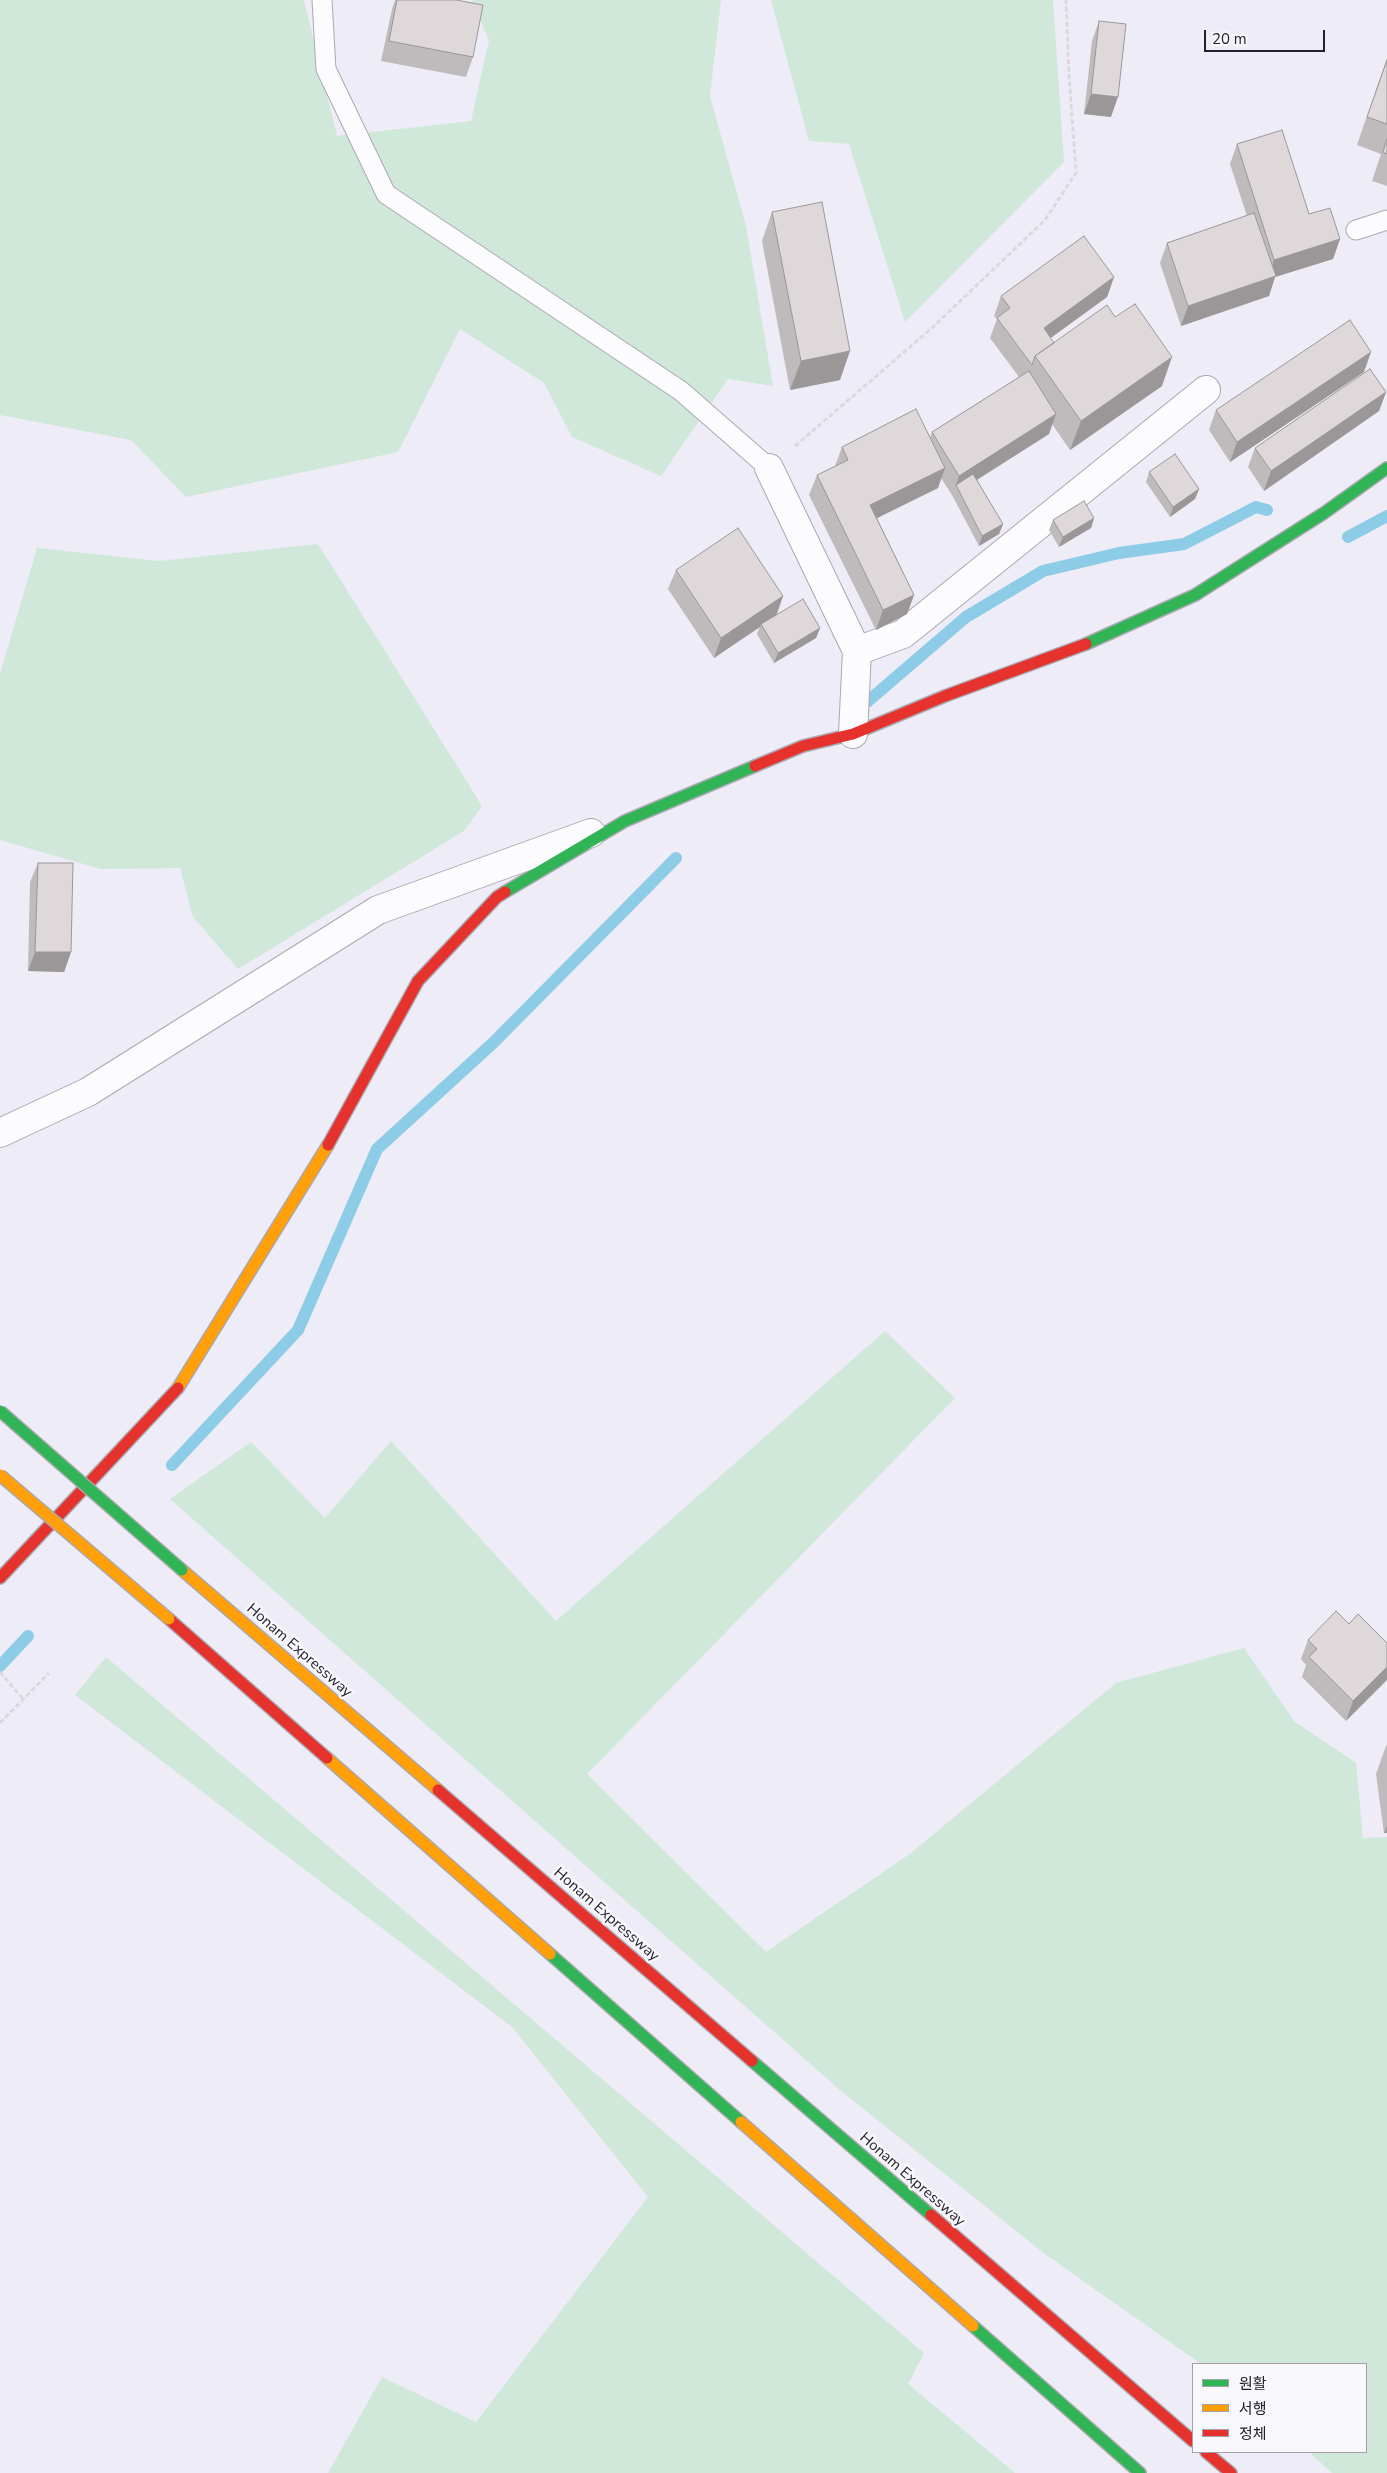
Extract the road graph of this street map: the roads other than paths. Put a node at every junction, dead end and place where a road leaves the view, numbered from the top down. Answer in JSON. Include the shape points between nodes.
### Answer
{"nodes":[{"id":1,"x":322,"y":0,"type":"edge"},
{"id":2,"x":1387,"y":220,"type":"edge"},
{"id":3,"x":1356,"y":230,"type":"dead end"},
{"id":4,"x":1206,"y":390,"type":"dead end"},
{"id":5,"x":769,"y":468,"type":"joint"},
{"id":6,"x":1387,"y":468,"type":"edge"},
{"id":7,"x":857,"y":650,"type":"junction"},
{"id":8,"x":853,"y":734,"type":"junction"},
{"id":9,"x":625,"y":821,"type":"junction"},
{"id":10,"x":0,"y":1134,"type":"edge"},
{"id":11,"x":0,"y":1411,"type":"edge"},
{"id":12,"x":0,"y":1475,"type":"edge"},
{"id":13,"x":0,"y":1578,"type":"edge"},
{"id":14,"x":1192,"y":2440,"type":"edge"},
{"id":15,"x":1207,"y":2453,"type":"edge"},
{"id":16,"x":1140,"y":2473,"type":"edge"},
{"id":17,"x":1231,"y":2473,"type":"edge"}],
"edges":[{"from":1,"to":5,"type":"lane","via":[[326,69],[386,194],[681,391]]},
{"from":2,"to":3,"type":"lane"},
{"from":4,"to":7,"type":"street","via":[[903,634]]},
{"from":5,"to":7,"type":"street"},
{"from":6,"to":8,"type":"main road","via":[[1324,513],[1195,595],[1078,648],[945,696]]},
{"from":7,"to":8,"type":"street"},
{"from":8,"to":9,"type":"main road","via":[[803,746]]},
{"from":9,"to":10,"type":"street","via":[[378,910],[88,1092]]},
{"from":9,"to":13,"type":"main road","via":[[497,897],[418,981],[316,1168],[175,1393]]},
{"from":11,"to":14,"type":"main road","name":"Honam Expressway","bridge":true},
{"from":12,"to":16,"type":"main road","bridge":true,"via":[[170,1619]]},
{"from":15,"to":17,"type":"main road"}]}
